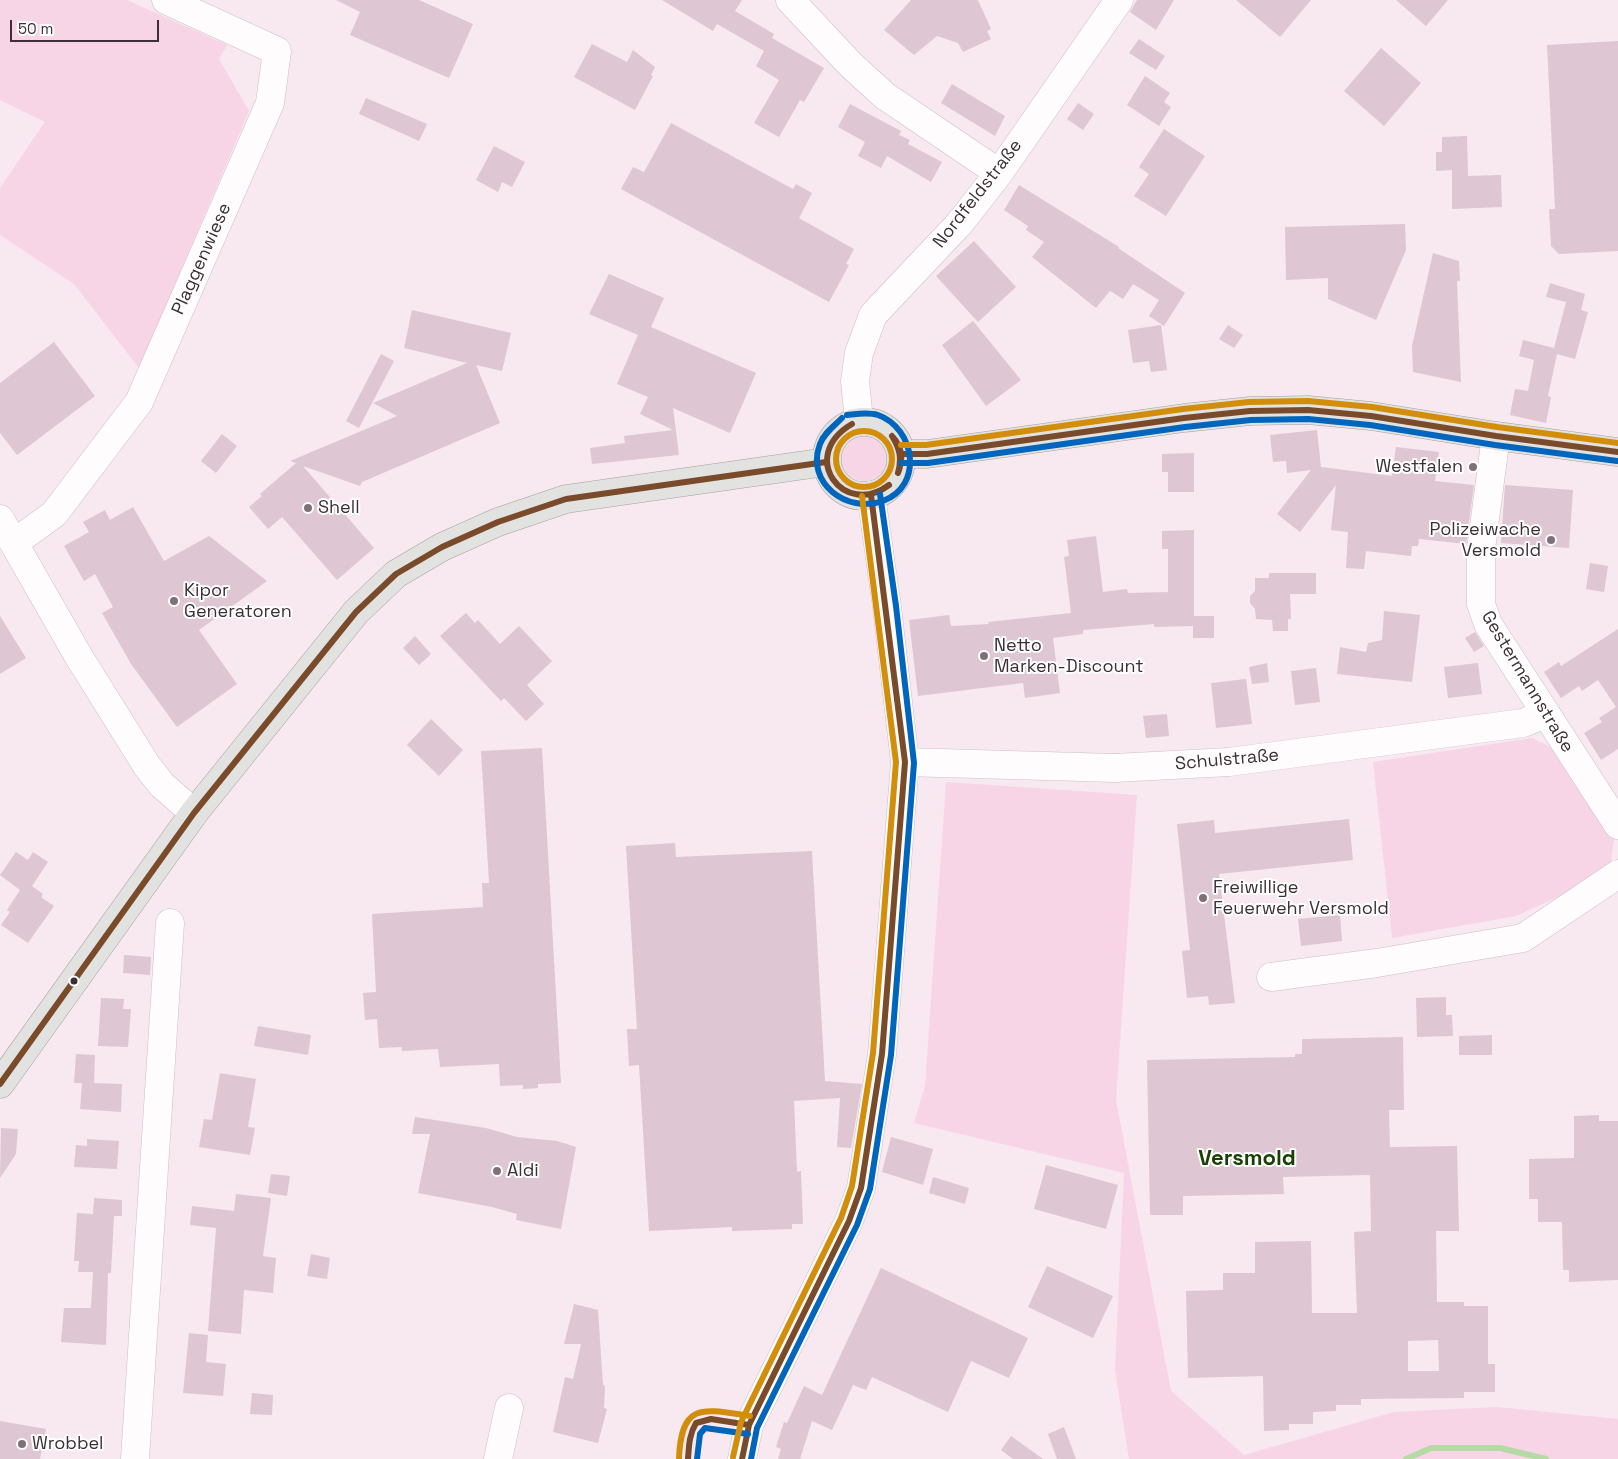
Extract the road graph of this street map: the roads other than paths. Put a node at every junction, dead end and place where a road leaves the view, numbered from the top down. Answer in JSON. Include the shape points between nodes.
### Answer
{"nodes":[{"id":1,"x":166,"y":0,"type":"edge"},
{"id":2,"x":790,"y":0,"type":"edge"},
{"id":3,"x":1119,"y":0,"type":"edge"},
{"id":4,"x":999,"y":173,"type":"junction"},
{"id":5,"x":859,"y":421,"type":"junction"},
{"id":6,"x":1496,"y":436,"type":"junction"},
{"id":7,"x":1618,"y":452,"type":"edge"},
{"id":8,"x":901,"y":454,"type":"junction"},
{"id":9,"x":826,"y":462,"type":"junction"},
{"id":10,"x":871,"y":495,"type":"junction"},
{"id":11,"x":0,"y":519,"type":"edge"},
{"id":12,"x":14,"y":543,"type":"junction"},
{"id":13,"x":1544,"y":714,"type":"junction"},
{"id":14,"x":905,"y":762,"type":"junction"},
{"id":15,"x":1614,"y":812,"type":"edge"},
{"id":16,"x":194,"y":813,"type":"junction"},
{"id":17,"x":1618,"y":874,"type":"edge"},
{"id":18,"x":170,"y":923,"type":"dead end"},
{"id":19,"x":1271,"y":977,"type":"dead end"},
{"id":20,"x":0,"y":1084,"type":"edge"},
{"id":21,"x":509,"y":1408,"type":"dead end"},
{"id":22,"x":135,"y":1459,"type":"edge"},
{"id":23,"x":498,"y":1459,"type":"edge"},
{"id":24,"x":742,"y":1459,"type":"edge"}],
"edges":[{"from":1,"to":12,"type":"street","name":"Plaggenwiese","via":[[278,51],[270,103],[139,402],[54,514]]},
{"from":2,"to":4,"type":"street","via":[[885,96]]},
{"from":3,"to":4,"type":"street","name":"Nordfeldstraße"},
{"from":4,"to":5,"type":"street","name":"Nordfeldstraße","via":[[959,224],[873,315],[859,353],[855,381]]},
{"from":5,"to":8,"type":"main road","via":[[887,429],[894,436]]},
{"from":5,"to":9,"type":"main road","via":[[848,424],[831,440]]},
{"from":6,"to":7,"type":"main road"},
{"from":6,"to":8,"type":"main road","via":[[1371,416],[1308,410],[1250,411],[927,454]]},
{"from":6,"to":13,"type":"street","name":"Gestermannstraße","via":[[1481,549],[1481,604],[1488,624]]},
{"from":8,"to":10,"type":"main road","via":[[897,476],[882,492]]},
{"from":9,"to":10,"type":"main road","via":[[837,485],[859,496]]},
{"from":9,"to":16,"type":"main road","via":[[566,499],[498,522],[415,562],[379,588],[356,612]]},
{"from":10,"to":14,"type":"street","via":[[888,607]]},
{"from":11,"to":12,"type":"street"},
{"from":12,"to":16,"type":"street","via":[[79,657],[147,766],[162,785]]},
{"from":13,"to":14,"type":"street","name":"Schulstraße","via":[[1523,723],[1229,762],[1115,768]]},
{"from":13,"to":15,"type":"street","name":"Gestermannstraße"},
{"from":14,"to":24,"type":"street","via":[[882,1054],[861,1188],[849,1221],[748,1425]]},
{"from":16,"to":20,"type":"main road"},
{"from":17,"to":19,"type":"street","via":[[1523,938]]},
{"from":18,"to":22,"type":"street"},
{"from":21,"to":23,"type":"street"}]}
